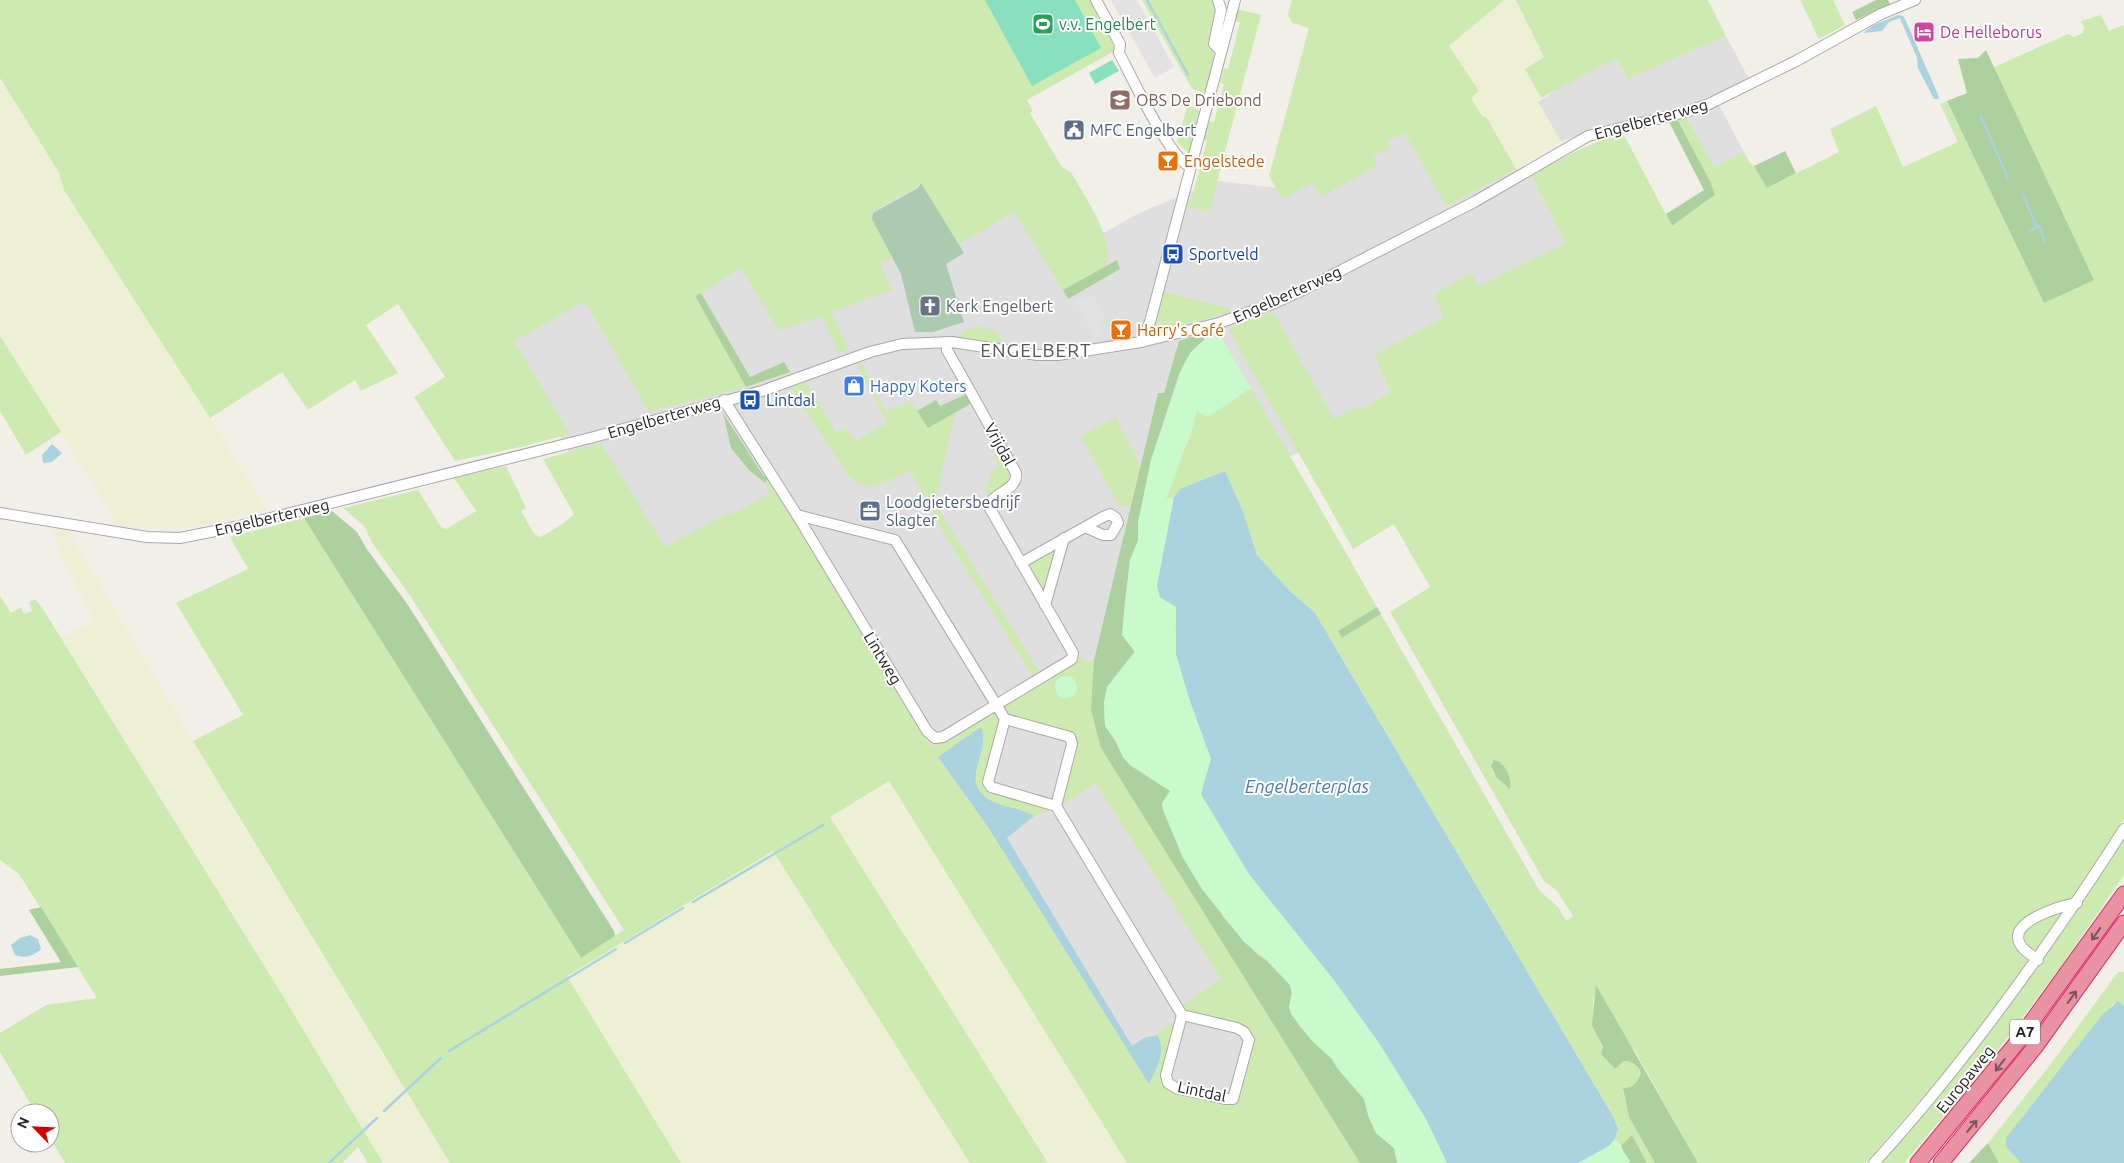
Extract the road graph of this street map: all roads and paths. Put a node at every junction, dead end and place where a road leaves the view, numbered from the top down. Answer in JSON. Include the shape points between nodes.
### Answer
{"nodes":[{"id":1,"x":1096,"y":0,"type":"edge"},
{"id":2,"x":1218,"y":0,"type":"edge"},
{"id":3,"x":1235,"y":0,"type":"edge"},
{"id":4,"x":1915,"y":0,"type":"edge"},
{"id":5,"x":1221,"y":51,"type":"junction"},
{"id":6,"x":1190,"y":167,"type":"junction"},
{"id":7,"x":1150,"y":322,"type":"junction"},
{"id":8,"x":1162,"y":337,"type":"junction"},
{"id":9,"x":946,"y":342,"type":"junction"},
{"id":10,"x":1141,"y":342,"type":"junction"},
{"id":11,"x":724,"y":400,"type":"junction"},
{"id":12,"x":0,"y":513,"type":"edge"},
{"id":13,"x":797,"y":515,"type":"junction"},
{"id":14,"x":1085,"y":527,"type":"dead end"},
{"id":15,"x":1064,"y":538,"type":"junction"},
{"id":16,"x":1021,"y":562,"type":"junction"},
{"id":17,"x":1045,"y":605,"type":"junction"},
{"id":18,"x":996,"y":705,"type":"junction"},
{"id":19,"x":1005,"y":719,"type":"junction"},
{"id":20,"x":1056,"y":806,"type":"junction"},
{"id":21,"x":2124,"y":829,"type":"edge"},
{"id":22,"x":2124,"y":894,"type":"edge"},
{"id":23,"x":2077,"y":903,"type":"junction"},
{"id":24,"x":2124,"y":924,"type":"edge"},
{"id":25,"x":2038,"y":960,"type":"junction"},
{"id":26,"x":1182,"y":1015,"type":"junction"},
{"id":27,"x":1874,"y":1163,"type":"edge"},
{"id":28,"x":1918,"y":1163,"type":"edge"},
{"id":29,"x":1940,"y":1163,"type":"edge"}],
"edges":[{"from":1,"to":6,"type":"street","via":[[1120,44],[1119,53],[1145,102],[1178,158]]},
{"from":2,"to":5,"type":"street","via":[[1221,10],[1214,44]]},
{"from":3,"to":5,"type":"street"},
{"from":4,"to":8,"type":"street","name":"Engelberterweg","via":[[1881,14],[1710,104],[1588,136],[1476,201],[1272,304],[1218,323]]},
{"from":5,"to":6,"type":"street"},
{"from":6,"to":7,"type":"street"},
{"from":7,"to":8,"type":"street"},
{"from":7,"to":10,"type":"street"},
{"from":8,"to":10,"type":"street","name":"Engelberterweg"},
{"from":9,"to":10,"type":"street","name":"Engelberterweg","via":[[1058,355]]},
{"from":9,"to":11,"type":"street","name":"Engelberterweg","via":[[902,344],[870,352],[798,380]]},
{"from":9,"to":16,"type":"street","name":"Vrijdal","via":[[947,350],[1016,473],[1017,479],[1012,486],[991,498],[988,505]]},
{"from":11,"to":12,"type":"street","name":"Engelberterweg","via":[[382,491],[180,538],[147,537]]},
{"from":11,"to":13,"type":"street"},
{"from":13,"to":18,"type":"street","via":[[895,540]]},
{"from":13,"to":18,"type":"street","name":"Lintweg","via":[[927,731],[935,738],[943,737]]},
{"from":14,"to":15,"type":"street"},
{"from":15,"to":16,"type":"street"},
{"from":15,"to":17,"type":"street"},
{"from":16,"to":17,"type":"street","name":"Vrijdal"},
{"from":17,"to":18,"type":"street","name":"Vrijdal","via":[[1073,653],[1072,659]]},
{"from":18,"to":19,"type":"street"},
{"from":19,"to":20,"type":"street","via":[[1070,737],[1072,744]]},
{"from":19,"to":20,"type":"street","via":[[988,782],[991,787]]},
{"from":20,"to":26,"type":"street"},
{"from":21,"to":23,"type":"street"},
{"from":22,"to":28,"type":"highway","name":"Europaweg","number":"A7","one_way":true,"via":[[2015,1045]]},
{"from":23,"to":25,"type":"street"},
{"from":23,"to":25,"type":"street","via":[[2030,920],[2020,930],[2018,940],[2021,947]]},
{"from":29,"to":24,"type":"highway","number":"A7","one_way":true,"via":[[2035,1047]]},
{"from":25,"to":27,"type":"street","via":[[1951,1072]]},
{"from":26,"to":26,"type":"street","name":"Lintdal","via":[[1166,1075],[1168,1083],[1176,1088],[1233,1099],[1249,1040],[1237,1028]]}]}
